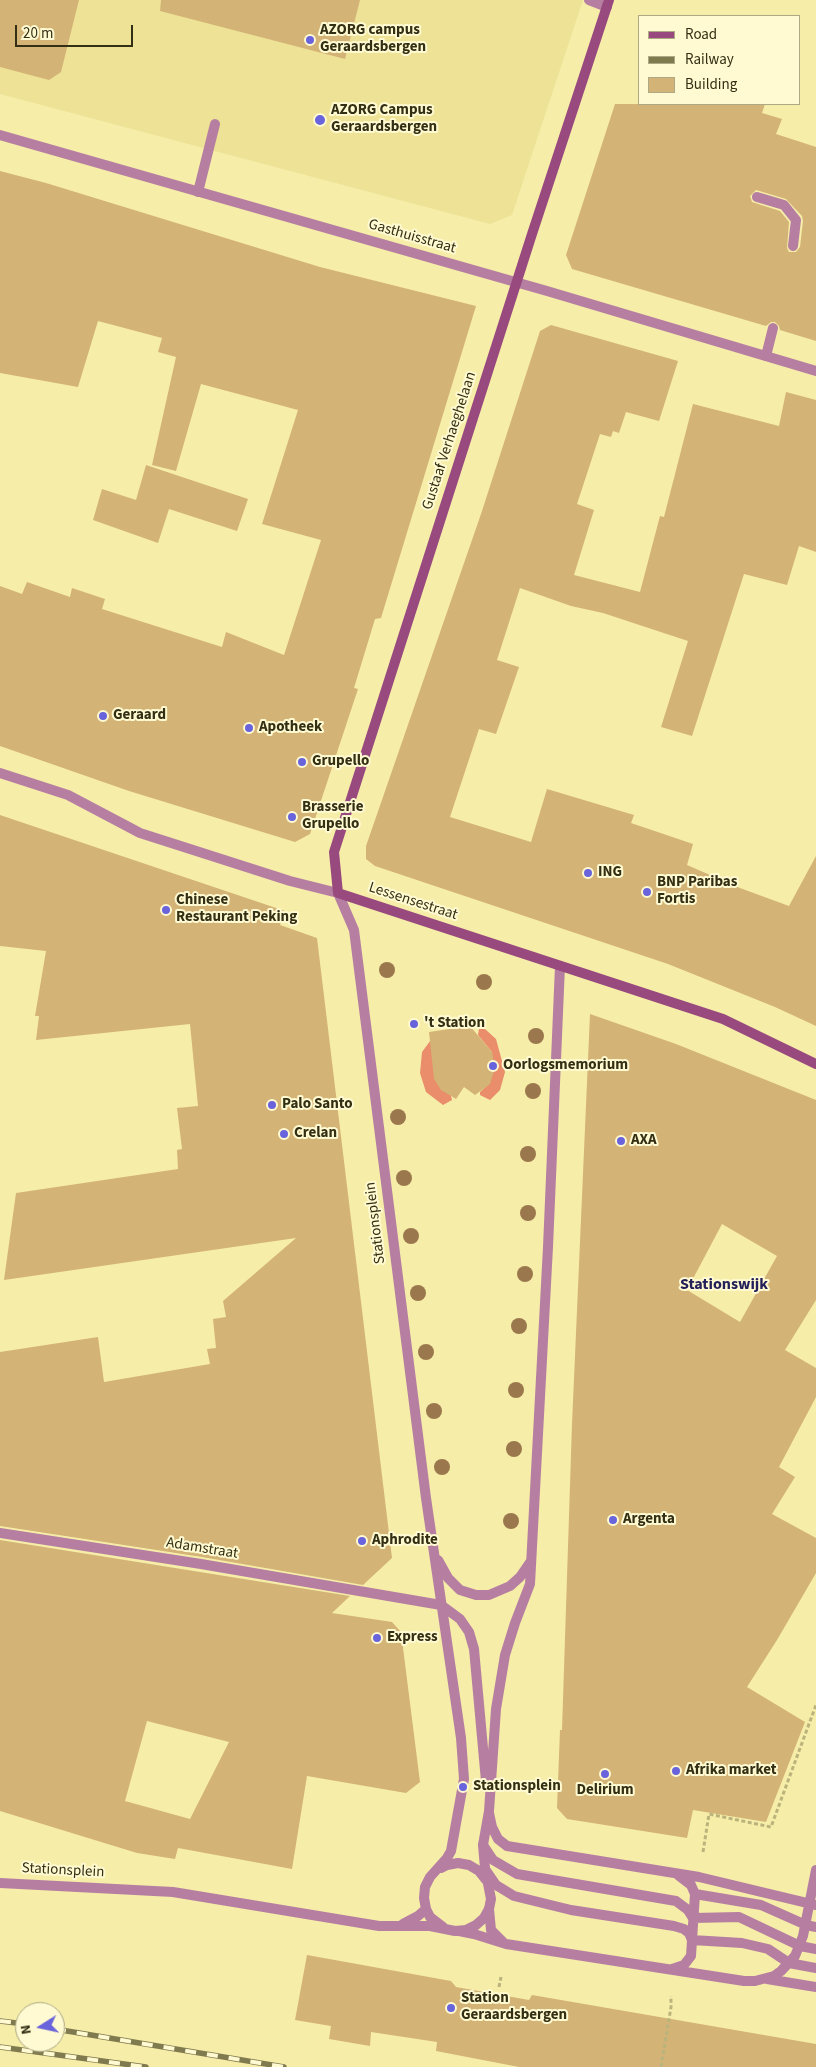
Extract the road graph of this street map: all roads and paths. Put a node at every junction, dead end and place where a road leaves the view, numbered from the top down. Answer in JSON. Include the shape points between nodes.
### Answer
{"nodes":[{"id":1,"x":589,"y":0,"type":"edge"},
{"id":2,"x":608,"y":3,"type":"edge"},
{"id":3,"x":215,"y":124,"type":"dead end"},
{"id":4,"x":0,"y":134,"type":"edge"},
{"id":5,"x":198,"y":192,"type":"junction"},
{"id":6,"x":757,"y":197,"type":"dead end"},
{"id":7,"x":793,"y":246,"type":"dead end"},
{"id":8,"x":516,"y":282,"type":"junction"},
{"id":9,"x":773,"y":328,"type":"dead end"},
{"id":10,"x":766,"y":356,"type":"junction"},
{"id":11,"x":816,"y":371,"type":"edge"},
{"id":12,"x":0,"y":773,"type":"edge"},
{"id":13,"x":338,"y":893,"type":"junction"},
{"id":14,"x":560,"y":966,"type":"junction"},
{"id":15,"x":816,"y":1064,"type":"edge"},
{"id":16,"x":0,"y":1533,"type":"edge"},
{"id":17,"x":434,"y":1552,"type":"junction"},
{"id":18,"x":531,"y":1561,"type":"junction"},
{"id":19,"x":440,"y":1605,"type":"junction"},
{"id":20,"x":816,"y":1705,"type":"edge"},
{"id":21,"x":489,"y":1811,"type":"junction"},
{"id":22,"x":484,"y":1845,"type":"junction"},
{"id":23,"x":485,"y":1868,"type":"junction"},
{"id":24,"x":438,"y":1870,"type":"junction"},
{"id":25,"x":668,"y":1872,"type":"junction"},
{"id":26,"x":815,"y":1874,"type":"edge"},
{"id":27,"x":698,"y":1877,"type":"junction"},
{"id":28,"x":0,"y":1883,"type":"edge"},
{"id":29,"x":490,"y":1888,"type":"junction"},
{"id":30,"x":695,"y":1894,"type":"junction"},
{"id":31,"x":813,"y":1905,"type":"edge"},
{"id":32,"x":426,"y":1909,"type":"junction"},
{"id":33,"x":489,"y":1909,"type":"junction"},
{"id":34,"x":693,"y":1918,"type":"junction"},
{"id":35,"x":811,"y":1926,"type":"edge"},
{"id":36,"x":392,"y":1927,"type":"junction"},
{"id":37,"x":451,"y":1930,"type":"junction"},
{"id":38,"x":692,"y":1940,"type":"junction"},
{"id":39,"x":506,"y":1944,"type":"junction"},
{"id":40,"x":800,"y":1946,"type":"junction"},
{"id":41,"x":816,"y":1949,"type":"edge"},
{"id":42,"x":789,"y":1963,"type":"junction"},
{"id":43,"x":816,"y":1968,"type":"edge"},
{"id":44,"x":668,"y":1970,"type":"junction"},
{"id":45,"x":501,"y":1977,"type":"dead end"},
{"id":46,"x":766,"y":1979,"type":"junction"},
{"id":47,"x":499,"y":1987,"type":"dead end"},
{"id":48,"x":816,"y":1988,"type":"edge"},
{"id":49,"x":671,"y":2007,"type":"dead end"},
{"id":50,"x":661,"y":2067,"type":"edge"}],
"edges":[{"from":1,"to":2,"type":"street"},
{"from":2,"to":8,"type":"main road","name":"Gustaaf Verhaeghelaan"},
{"from":3,"to":5,"type":"street"},
{"from":4,"to":5,"type":"street","name":"Gasthuisstraat"},
{"from":5,"to":8,"type":"street","name":"Gasthuisstraat"},
{"from":6,"to":7,"type":"street","via":[[784,205],[796,220]]},
{"from":8,"to":10,"type":"street","name":"Gasthuisstraat"},
{"from":8,"to":13,"type":"main road","name":"Gustaaf Verhaeghelaan","via":[[334,852]]},
{"from":9,"to":10,"type":"street"},
{"from":10,"to":11,"type":"street","name":"Gasthuisstraat"},
{"from":12,"to":13,"type":"street","name":"Lessensestraat","via":[[68,796],[140,833]]},
{"from":13,"to":14,"type":"main road","name":"Lessensestraat"},
{"from":13,"to":17,"type":"street","name":"Stationsplein","via":[[354,930]]},
{"from":14,"to":15,"type":"main road","name":"Lessensestraat","via":[[723,1019]]},
{"from":14,"to":18,"type":"street"},
{"from":16,"to":19,"type":"street","name":"Adamstraat"},
{"from":17,"to":18,"type":"street","name":"Stationsplein","via":[[453,1584],[476,1595],[489,1596],[510,1586]]},
{"from":17,"to":19,"type":"street","name":"Stationsplein"},
{"from":18,"to":21,"type":"street","via":[[530,1584],[505,1655],[496,1709]]},
{"from":19,"to":21,"type":"street","via":[[460,1619],[469,1632],[474,1649]]},
{"from":19,"to":24,"type":"street","name":"Stationsplein","via":[[464,1779],[451,1851]]},
{"from":20,"to":27,"type":"path","via":[[771,1827],[709,1814]]},
{"from":21,"to":22,"type":"street"},
{"from":21,"to":25,"type":"street","via":[[492,1827],[507,1846]]},
{"from":22,"to":23,"type":"street"},
{"from":22,"to":34,"type":"street","via":[[493,1860],[517,1874],[676,1902]]},
{"from":23,"to":29,"type":"street"},
{"from":23,"to":38,"type":"street","via":[[496,1885],[514,1896],[544,1905],[674,1926],[684,1929]]},
{"from":24,"to":29,"type":"street","via":[[458,1863],[469,1865],[479,1870]]},
{"from":24,"to":32,"type":"street","name":"Stationsplein","via":[[425,1887]]},
{"from":25,"to":27,"type":"street"},
{"from":25,"to":30,"type":"street","via":[[686,1879]]},
{"from":26,"to":31,"type":"street","name":"Stationsplein"},
{"from":27,"to":31,"type":"street"},
{"from":28,"to":36,"type":"street","name":"Stationsplein","via":[[173,1892]]},
{"from":29,"to":33,"type":"street"},
{"from":30,"to":34,"type":"street"},
{"from":30,"to":35,"type":"street","via":[[761,1905]]},
{"from":31,"to":35,"type":"street","name":"Stationsplein"},
{"from":32,"to":36,"type":"street","name":"Stationsplein","via":[[409,1922]]},
{"from":32,"to":37,"type":"street","via":[[437,1924]]},
{"from":33,"to":37,"type":"street","name":"Stationsplein","via":[[476,1925],[466,1930]]},
{"from":33,"to":39,"type":"street","via":[[491,1930]]},
{"from":34,"to":38,"type":"street"},
{"from":34,"to":40,"type":"street","via":[[739,1917]]},
{"from":35,"to":40,"type":"street","name":"Stationsplein"},
{"from":36,"to":37,"type":"street","name":"Stationsplein","via":[[424,1925]]},
{"from":37,"to":39,"type":"street","name":"Stationsplein"},
{"from":38,"to":42,"type":"street","via":[[768,1949]]},
{"from":38,"to":44,"type":"street","via":[[688,1962]]},
{"from":39,"to":44,"type":"street","name":"Stationsplein"},
{"from":40,"to":41,"type":"street"},
{"from":40,"to":42,"type":"street","name":"Stationsplein"},
{"from":42,"to":43,"type":"street"},
{"from":42,"to":46,"type":"street","name":"Stationsplein"},
{"from":44,"to":46,"type":"street","name":"Stationsplein","via":[[744,1981]]},
{"from":45,"to":47,"type":"path"},
{"from":46,"to":48,"type":"street"},
{"from":49,"to":50,"type":"path"}]}
